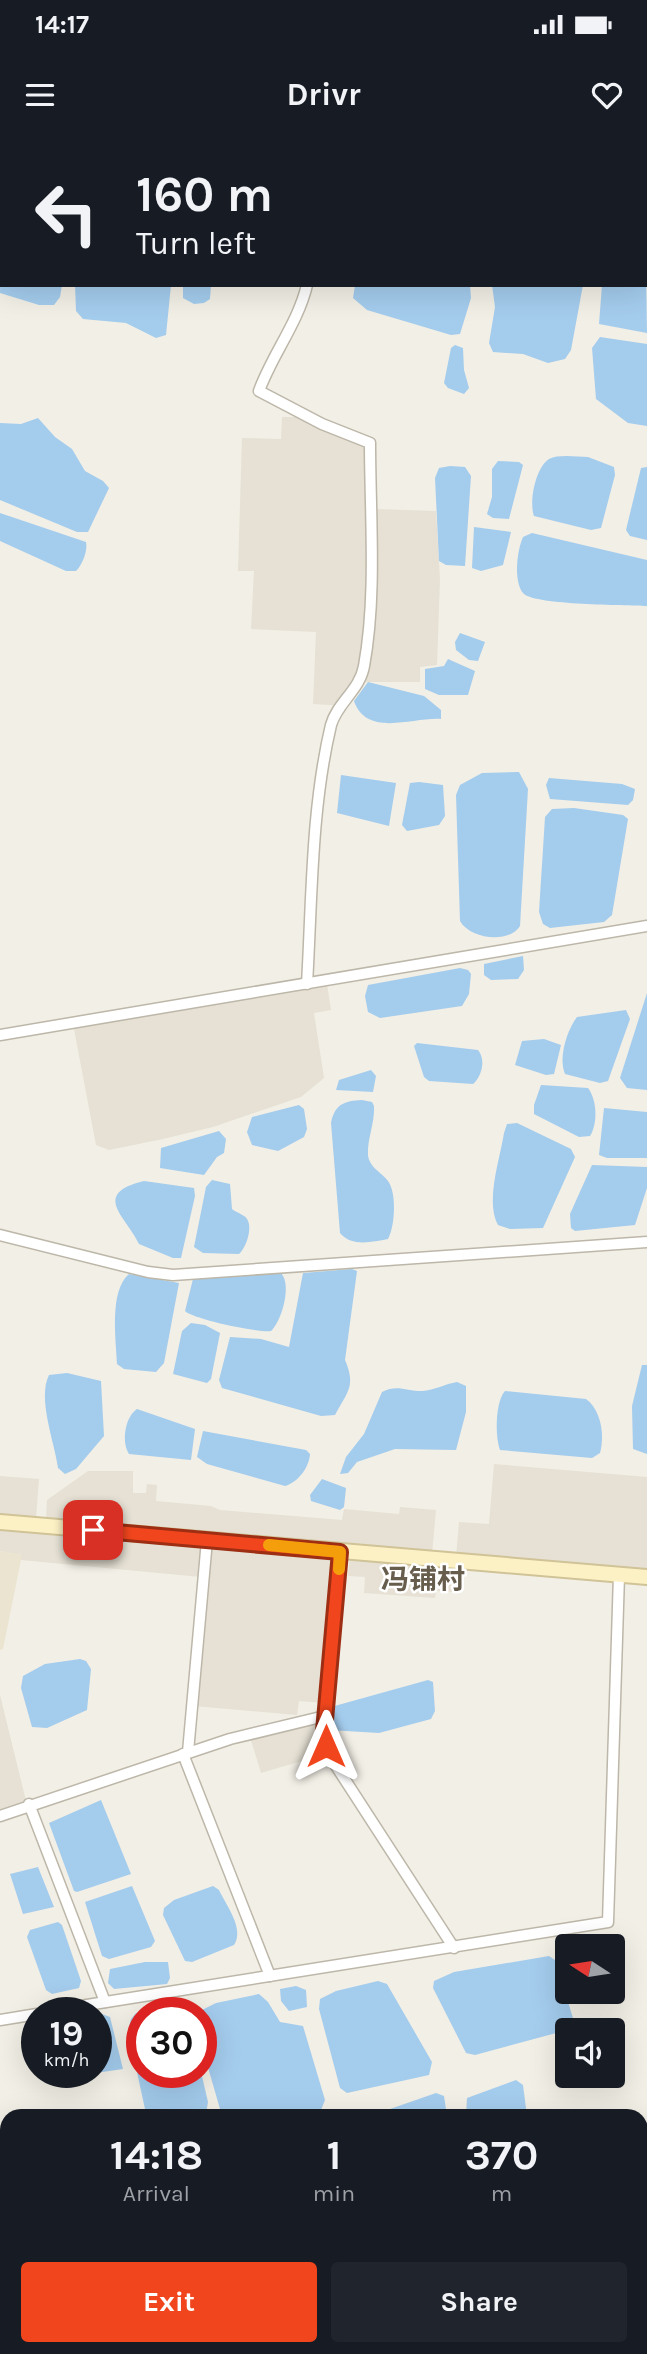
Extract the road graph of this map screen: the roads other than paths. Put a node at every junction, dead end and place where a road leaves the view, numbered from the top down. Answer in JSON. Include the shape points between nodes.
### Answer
{"nodes":[{"id":1,"x":306,"y":287,"type":"edge"},
{"id":2,"x":647,"y":926,"type":"edge"},
{"id":3,"x":307,"y":984,"type":"junction"},
{"id":4,"x":0,"y":1035,"type":"edge"},
{"id":5,"x":0,"y":1235,"type":"edge"},
{"id":6,"x":647,"y":1242,"type":"edge"},
{"id":7,"x":0,"y":1522,"type":"edge"},
{"id":8,"x":207,"y":1539,"type":"junction"},
{"id":9,"x":340,"y":1552,"type":"junction"},
{"id":10,"x":619,"y":1574,"type":"junction"},
{"id":11,"x":647,"y":1577,"type":"edge"},
{"id":12,"x":325,"y":1716,"type":"junction"},
{"id":13,"x":186,"y":1753,"type":"junction"},
{"id":14,"x":29,"y":1804,"type":"junction"},
{"id":15,"x":0,"y":1816,"type":"edge"},
{"id":16,"x":454,"y":1948,"type":"junction"},
{"id":17,"x":271,"y":1976,"type":"junction"},
{"id":18,"x":102,"y":1997,"type":"edge"},
{"id":19,"x":112,"y":2000,"type":"edge"},
{"id":20,"x":21,"y":2017,"type":"edge"},
{"id":21,"x":0,"y":2020,"type":"edge"}],
"edges":[{"from":1,"to":3,"type":"street","via":[[259,391],[370,443],[369,616],[364,667],[330,733],[315,841]]},
{"from":2,"to":3,"type":"street"},
{"from":3,"to":4,"type":"street"},
{"from":5,"to":6,"type":"street","via":[[173,1275]]},
{"from":7,"to":8,"type":"street"},
{"from":8,"to":9,"type":"street"},
{"from":8,"to":13,"type":"street"},
{"from":9,"to":10,"type":"street"},
{"from":9,"to":12,"type":"street"},
{"from":10,"to":11,"type":"street"},
{"from":10,"to":16,"type":"street","via":[[608,1922]]},
{"from":12,"to":13,"type":"street"},
{"from":12,"to":16,"type":"street","via":[[324,1738],[332,1764]]},
{"from":13,"to":14,"type":"street"},
{"from":13,"to":17,"type":"street"},
{"from":14,"to":15,"type":"street"},
{"from":14,"to":18,"type":"street"},
{"from":16,"to":17,"type":"street"},
{"from":17,"to":19,"type":"street"},
{"from":20,"to":21,"type":"street"}]}
